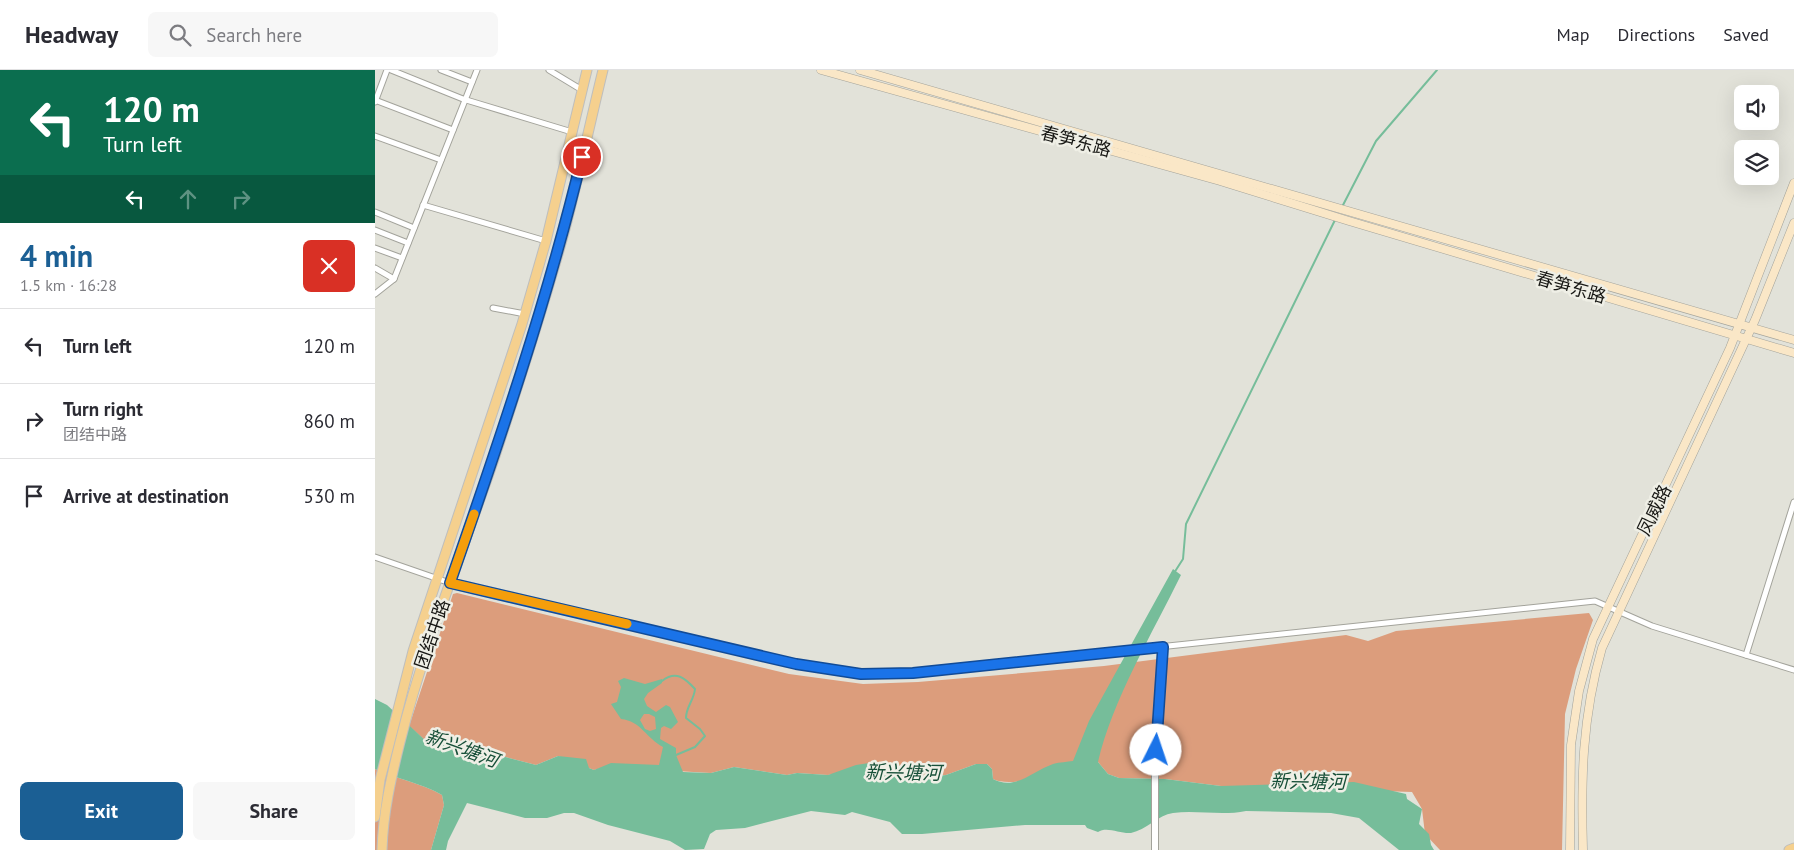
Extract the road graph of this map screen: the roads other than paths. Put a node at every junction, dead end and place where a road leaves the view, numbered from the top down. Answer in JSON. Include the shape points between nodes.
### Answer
{"nodes":[{"id":1,"x":389,"y":70,"type":"edge"},
{"id":2,"x":441,"y":70,"type":"edge"},
{"id":3,"x":477,"y":70,"type":"edge"},
{"id":4,"x":549,"y":70,"type":"edge"},
{"id":5,"x":587,"y":70,"type":"edge"},
{"id":6,"x":603,"y":70,"type":"edge"},
{"id":7,"x":821,"y":70,"type":"edge"},
{"id":8,"x":860,"y":70,"type":"edge"},
{"id":9,"x":878,"y":73,"type":"edge"},
{"id":10,"x":472,"y":82,"type":"junction"},
{"id":11,"x":375,"y":83,"type":"edge"},
{"id":12,"x":381,"y":86,"type":"junction"},
{"id":13,"x":582,"y":90,"type":"junction"},
{"id":14,"x":465,"y":100,"type":"junction"},
{"id":15,"x":375,"y":101,"type":"edge"},
{"id":16,"x":453,"y":130,"type":"junction"},
{"id":17,"x":572,"y":132,"type":"junction"},
{"id":18,"x":375,"y":136,"type":"edge"},
{"id":19,"x":441,"y":160,"type":"junction"},
{"id":20,"x":1794,"y":183,"type":"edge"},
{"id":21,"x":423,"y":205,"type":"junction"},
{"id":22,"x":1332,"y":210,"type":"junction"},
{"id":23,"x":375,"y":212,"type":"edge"},
{"id":24,"x":1794,"y":223,"type":"edge"},
{"id":25,"x":414,"y":228,"type":"junction"},
{"id":26,"x":375,"y":230,"type":"edge"},
{"id":27,"x":547,"y":241,"type":"junction"},
{"id":28,"x":408,"y":243,"type":"junction"},
{"id":29,"x":375,"y":248,"type":"edge"},
{"id":30,"x":402,"y":258,"type":"junction"},
{"id":31,"x":375,"y":268,"type":"edge"},
{"id":32,"x":394,"y":279,"type":"junction"},
{"id":33,"x":375,"y":294,"type":"edge"},
{"id":34,"x":493,"y":308,"type":"dead end"},
{"id":35,"x":525,"y":314,"type":"junction"},
{"id":36,"x":1739,"y":324,"type":"junction"},
{"id":37,"x":1752,"y":328,"type":"junction"},
{"id":38,"x":1735,"y":335,"type":"junction"},
{"id":39,"x":1747,"y":339,"type":"junction"},
{"id":40,"x":1794,"y":340,"type":"edge"},
{"id":41,"x":1794,"y":353,"type":"edge"},
{"id":42,"x":1794,"y":502,"type":"edge"},
{"id":43,"x":375,"y":557,"type":"edge"},
{"id":44,"x":437,"y":578,"type":"junction"},
{"id":45,"x":450,"y":583,"type":"junction"},
{"id":46,"x":1607,"y":608,"type":"junction"},
{"id":47,"x":1619,"y":613,"type":"junction"},
{"id":48,"x":1163,"y":647,"type":"junction"},
{"id":49,"x":1746,"y":655,"type":"junction"},
{"id":50,"x":1794,"y":670,"type":"edge"},
{"id":51,"x":404,"y":707,"type":"junction"},
{"id":52,"x":375,"y":817,"type":"edge"},
{"id":53,"x":1794,"y":848,"type":"edge"},
{"id":54,"x":1155,"y":849,"type":"edge"},
{"id":55,"x":382,"y":850,"type":"edge"},
{"id":56,"x":1570,"y":850,"type":"edge"},
{"id":57,"x":1583,"y":850,"type":"edge"},
{"id":58,"x":1789,"y":850,"type":"edge"}],
"edges":[{"from":1,"to":12,"type":"street"},
{"from":1,"to":14,"type":"street"},
{"from":2,"to":10,"type":"street"},
{"from":3,"to":10,"type":"street"},
{"from":4,"to":13,"type":"street"},
{"from":5,"to":13,"type":"main road","name":"团结中路"},
{"from":6,"to":45,"type":"main road","name":"团结中路","via":[[534,337]]},
{"from":7,"to":22,"type":"main road","name":"春笋东路"},
{"from":8,"to":9,"type":"main road","name":"春笋东路"},
{"from":9,"to":22,"type":"main road","name":"春笋东路"},
{"from":10,"to":14,"type":"street"},
{"from":11,"to":12,"type":"street"},
{"from":12,"to":15,"type":"street"},
{"from":13,"to":17,"type":"main road","name":"团结中路"},
{"from":14,"to":16,"type":"street"},
{"from":14,"to":17,"type":"street"},
{"from":15,"to":16,"type":"street"},
{"from":16,"to":19,"type":"street"},
{"from":17,"to":27,"type":"main road","name":"团结中路"},
{"from":18,"to":19,"type":"street"},
{"from":19,"to":21,"type":"street"},
{"from":20,"to":36,"type":"main road","name":"凤威路"},
{"from":21,"to":25,"type":"street"},
{"from":21,"to":27,"type":"street"},
{"from":22,"to":36,"type":"main road","name":"春笋东路","via":[[1353,212]]},
{"from":22,"to":38,"type":"main road","name":"春笋东路","via":[[1349,222]]},
{"from":23,"to":25,"type":"street"},
{"from":24,"to":37,"type":"main road","name":"凤威路"},
{"from":25,"to":28,"type":"street"},
{"from":26,"to":28,"type":"street"},
{"from":27,"to":35,"type":"main road","name":"团结中路"},
{"from":28,"to":30,"type":"street"},
{"from":29,"to":30,"type":"street"},
{"from":30,"to":32,"type":"street"},
{"from":31,"to":32,"type":"street"},
{"from":32,"to":33,"type":"street"},
{"from":34,"to":35,"type":"street"},
{"from":35,"to":44,"type":"main road","name":"团结中路"},
{"from":36,"to":37,"type":"main road","name":"春笋东路"},
{"from":36,"to":38,"type":"main road","name":"凤威路"},
{"from":37,"to":39,"type":"main road","name":"凤威路"},
{"from":37,"to":40,"type":"main road","name":"春笋东路"},
{"from":38,"to":39,"type":"main road","name":"春笋东路"},
{"from":38,"to":46,"type":"main road","name":"凤威路"},
{"from":39,"to":41,"type":"main road","name":"春笋东路"},
{"from":39,"to":47,"type":"main road","name":"凤威路"},
{"from":42,"to":49,"type":"street"},
{"from":43,"to":44,"type":"street"},
{"from":44,"to":45,"type":"street"},
{"from":44,"to":51,"type":"main road","name":"团结中路","via":[[413,651]]},
{"from":45,"to":48,"type":"street","via":[[796,664],[861,674],[913,673]]},
{"from":45,"to":51,"type":"main road","name":"团结中路"},
{"from":46,"to":47,"type":"street"},
{"from":46,"to":48,"type":"street","via":[[1595,601]]},
{"from":46,"to":56,"type":"main road","name":"凤威路","via":[[1585,663],[1574,720],[1569,767]]},
{"from":47,"to":49,"type":"street"},
{"from":47,"to":57,"type":"main road","name":"凤威路","via":[[1603,648],[1587,715],[1581,768]]},
{"from":48,"to":54,"type":"street","via":[[1155,768]]},
{"from":49,"to":50,"type":"street"},
{"from":51,"to":52,"type":"main road","via":[[380,780]]},
{"from":51,"to":55,"type":"main road","via":[[382,828]]},
{"from":53,"to":58,"type":"main road"}]}
